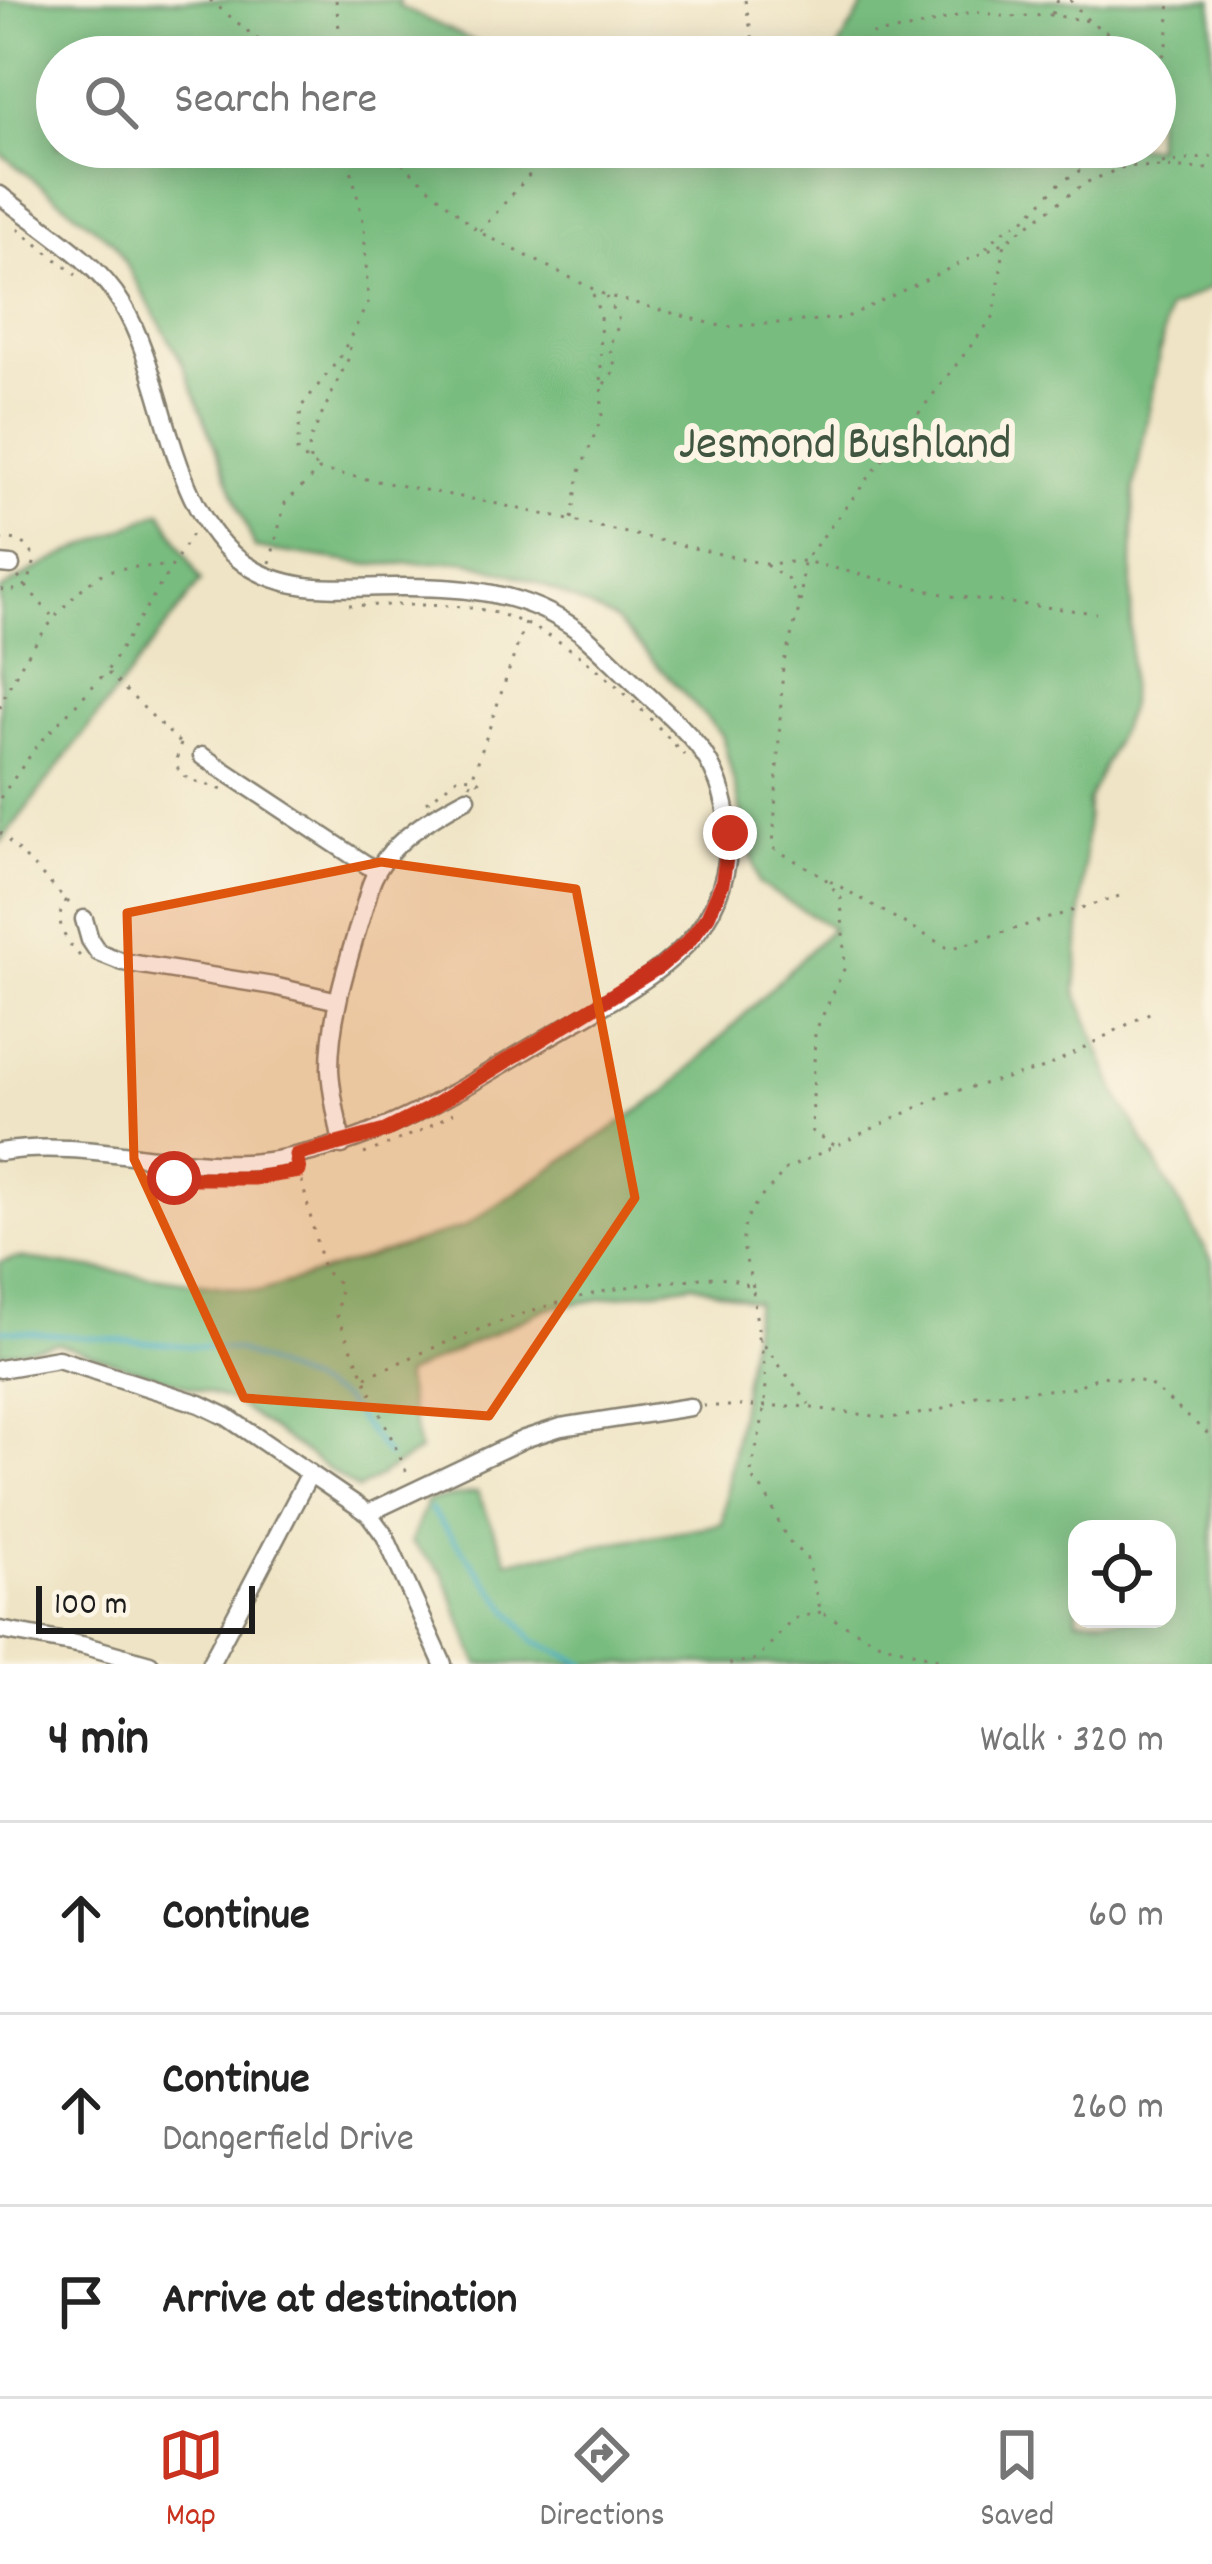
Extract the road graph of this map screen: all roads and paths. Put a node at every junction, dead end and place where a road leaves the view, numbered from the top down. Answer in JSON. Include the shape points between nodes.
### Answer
{"nodes":[{"id":1,"x":210,"y":0,"type":"edge"},
{"id":2,"x":336,"y":0,"type":"edge"},
{"id":3,"x":745,"y":0,"type":"edge"},
{"id":4,"x":1058,"y":0,"type":"edge"},
{"id":5,"x":1070,"y":0,"type":"edge"},
{"id":6,"x":1170,"y":0,"type":"edge"},
{"id":7,"x":1051,"y":16,"type":"junction"},
{"id":8,"x":1089,"y":21,"type":"junction"},
{"id":9,"x":254,"y":36,"type":"edge"},
{"id":10,"x":340,"y":36,"type":"edge"},
{"id":11,"x":752,"y":36,"type":"edge"},
{"id":12,"x":870,"y":36,"type":"edge"},
{"id":13,"x":1113,"y":36,"type":"edge"},
{"id":14,"x":1167,"y":36,"type":"edge"},
{"id":15,"x":1212,"y":157,"type":"edge"},
{"id":16,"x":1176,"y":162,"type":"edge"},
{"id":17,"x":1176,"y":167,"type":"edge"},
{"id":18,"x":351,"y":168,"type":"edge"},
{"id":19,"x":407,"y":168,"type":"edge"},
{"id":20,"x":535,"y":168,"type":"edge"},
{"id":21,"x":1084,"y":168,"type":"edge"},
{"id":22,"x":1121,"y":168,"type":"edge"},
{"id":23,"x":1212,"y":169,"type":"edge"},
{"id":24,"x":0,"y":195,"type":"edge"},
{"id":25,"x":16,"y":228,"type":"dead end"},
{"id":26,"x":479,"y":232,"type":"junction"},
{"id":27,"x":1005,"y":242,"type":"junction"},
{"id":28,"x":980,"y":254,"type":"junction"},
{"id":29,"x":77,"y":276,"type":"dead end"},
{"id":30,"x":591,"y":290,"type":"junction"},
{"id":31,"x":605,"y":295,"type":"junction"},
{"id":32,"x":349,"y":340,"type":"junction"},
{"id":33,"x":604,"y":385,"type":"junction"},
{"id":34,"x":310,"y":462,"type":"junction"},
{"id":35,"x":319,"y":470,"type":"junction"},
{"id":36,"x":573,"y":516,"type":"junction"},
{"id":37,"x":194,"y":526,"type":"junction"},
{"id":38,"x":804,"y":561,"type":"junction"},
{"id":39,"x":5,"y":564,"type":"edge"},
{"id":40,"x":765,"y":564,"type":"junction"},
{"id":41,"x":172,"y":566,"type":"junction"},
{"id":42,"x":267,"y":576,"type":"junction"},
{"id":43,"x":23,"y":587,"type":"junction"},
{"id":44,"x":0,"y":589,"type":"edge"},
{"id":45,"x":350,"y":605,"type":"dead end"},
{"id":46,"x":800,"y":605,"type":"junction"},
{"id":47,"x":1096,"y":613,"type":"dead end"},
{"id":48,"x":53,"y":617,"type":"junction"},
{"id":49,"x":525,"y":623,"type":"junction"},
{"id":50,"x":107,"y":671,"type":"junction"},
{"id":51,"x":0,"y":708,"type":"edge"},
{"id":52,"x":184,"y":747,"type":"dead end"},
{"id":53,"x":202,"y":756,"type":"dead end"},
{"id":54,"x":688,"y":760,"type":"dead end"},
{"id":55,"x":472,"y":775,"type":"dead end"},
{"id":56,"x":0,"y":798,"type":"edge"},
{"id":57,"x":466,"y":798,"type":"dead end"},
{"id":58,"x":0,"y":832,"type":"edge"},
{"id":59,"x":376,"y":871,"type":"junction"},
{"id":60,"x":824,"y":877,"type":"junction"},
{"id":61,"x":1126,"y":894,"type":"dead end"},
{"id":62,"x":66,"y":900,"type":"junction"},
{"id":63,"x":84,"y":919,"type":"joint"},
{"id":64,"x":82,"y":959,"type":"dead end"},
{"id":65,"x":338,"y":1001,"type":"junction"},
{"id":66,"x":1153,"y":1011,"type":"dead end"},
{"id":67,"x":451,"y":1114,"type":"dead end"},
{"id":68,"x":342,"y":1145,"type":"junction"},
{"id":69,"x":834,"y":1145,"type":"junction"},
{"id":70,"x":0,"y":1152,"type":"edge"},
{"id":71,"x":363,"y":1154,"type":"dead end"},
{"id":72,"x":298,"y":1163,"type":"junction"},
{"id":73,"x":311,"y":1168,"type":"dead end"},
{"id":74,"x":135,"y":1173,"type":"dead end"},
{"id":75,"x":199,"y":1179,"type":"dead end"},
{"id":76,"x":753,"y":1289,"type":"junction"},
{"id":77,"x":756,"y":1334,"type":"junction"},
{"id":78,"x":0,"y":1369,"type":"edge"},
{"id":79,"x":366,"y":1378,"type":"junction"},
{"id":80,"x":689,"y":1406,"type":"joint"},
{"id":81,"x":764,"y":1406,"type":"junction"},
{"id":82,"x":811,"y":1408,"type":"junction"},
{"id":83,"x":1212,"y":1437,"type":"edge"},
{"id":84,"x":310,"y":1473,"type":"junction"},
{"id":85,"x":413,"y":1489,"type":"junction"},
{"id":86,"x":368,"y":1513,"type":"junction"},
{"id":87,"x":821,"y":1612,"type":"junction"},
{"id":88,"x":0,"y":1630,"type":"edge"},
{"id":89,"x":150,"y":1664,"type":"edge"},
{"id":90,"x":210,"y":1664,"type":"edge"},
{"id":91,"x":443,"y":1664,"type":"edge"},
{"id":92,"x":729,"y":1664,"type":"edge"},
{"id":93,"x":955,"y":1664,"type":"edge"}],
"edges":[{"from":1,"to":9,"type":"path"},
{"from":2,"to":10,"type":"path"},
{"from":3,"to":11,"type":"path"},
{"from":4,"to":7,"type":"path"},
{"from":5,"to":8,"type":"path"},
{"from":6,"to":14,"type":"path"},
{"from":7,"to":8,"type":"path"},
{"from":7,"to":12,"type":"path","via":[[974,11]]},
{"from":8,"to":13,"type":"path"},
{"from":15,"to":16,"type":"path"},
{"from":17,"to":23,"type":"path"},
{"from":18,"to":32,"type":"path","via":[[368,303]]},
{"from":19,"to":26,"type":"path"},
{"from":20,"to":26,"type":"path"},
{"from":21,"to":28,"type":"path"},
{"from":22,"to":27,"type":"path","via":[[1085,183]]},
{"from":24,"to":37,"type":"street","via":[[121,301]]},
{"from":25,"to":29,"type":"path"},
{"from":26,"to":30,"type":"path"},
{"from":27,"to":28,"type":"path"},
{"from":27,"to":38,"type":"path","via":[[994,316]]},
{"from":28,"to":31,"type":"path","via":[[845,318],[724,327]]},
{"from":30,"to":31,"type":"path"},
{"from":30,"to":33,"type":"path"},
{"from":31,"to":33,"type":"path","via":[[620,322],[609,346],[616,369]]},
{"from":32,"to":34,"type":"path","via":[[350,355],[309,442]]},
{"from":32,"to":34,"type":"path","via":[[301,406],[297,452]]},
{"from":33,"to":36,"type":"path"},
{"from":34,"to":35,"type":"path"},
{"from":35,"to":36,"type":"path"},
{"from":35,"to":42,"type":"path","via":[[285,503]]},
{"from":36,"to":40,"type":"path"},
{"from":37,"to":41,"type":"path"},
{"from":37,"to":42,"type":"street"},
{"from":38,"to":40,"type":"path"},
{"from":38,"to":46,"type":"path"},
{"from":38,"to":47,"type":"path","via":[[951,596]]},
{"from":39,"to":43,"type":"path"},
{"from":40,"to":46,"type":"path","via":[[788,580]]},
{"from":41,"to":48,"type":"path","via":[[107,570]]},
{"from":41,"to":50,"type":"path"},
{"from":42,"to":68,"type":"street","via":[[327,588],[466,588],[561,619],[698,746],[727,813],[722,884],[676,954],[427,1110]]},
{"from":43,"to":44,"type":"path"},
{"from":43,"to":48,"type":"path"},
{"from":45,"to":49,"type":"path","via":[[469,608]]},
{"from":46,"to":60,"type":"path","via":[[783,665],[773,848]]},
{"from":48,"to":51,"type":"path","via":[[8,682]]},
{"from":49,"to":54,"type":"path","via":[[576,653]]},
{"from":49,"to":55,"type":"path"},
{"from":50,"to":52,"type":"path"},
{"from":50,"to":56,"type":"path"},
{"from":53,"to":59,"type":"street"},
{"from":57,"to":59,"type":"street","via":[[435,815]]},
{"from":58,"to":62,"type":"path"},
{"from":59,"to":65,"type":"street"},
{"from":60,"to":61,"type":"path","via":[[950,950]]},
{"from":60,"to":69,"type":"path","via":[[841,898],[845,967],[815,1032],[812,1131]]},
{"from":62,"to":63,"type":"path"},
{"from":62,"to":64,"type":"path","via":[[61,927]]},
{"from":63,"to":65,"type":"street","via":[[98,952],[123,962]]},
{"from":65,"to":68,"type":"street","via":[[330,1074]]},
{"from":66,"to":69,"type":"path","via":[[1046,1068],[948,1093]]},
{"from":67,"to":71,"type":"path"},
{"from":68,"to":72,"type":"street"},
{"from":69,"to":76,"type":"path","via":[[782,1171],[742,1227]]},
{"from":70,"to":72,"type":"street"},
{"from":72,"to":73,"type":"path"},
{"from":72,"to":79,"type":"path","via":[[323,1269],[340,1285],[337,1316]]},
{"from":74,"to":75,"type":"path"},
{"from":76,"to":77,"type":"path"},
{"from":76,"to":79,"type":"path","via":[[734,1275],[620,1285],[490,1323]]},
{"from":77,"to":81,"type":"path"},
{"from":77,"to":82,"type":"path"},
{"from":78,"to":84,"type":"street","via":[[58,1360],[200,1404]]},
{"from":79,"to":85,"type":"path"},
{"from":80,"to":81,"type":"path"},
{"from":80,"to":85,"type":"street","via":[[561,1427]]},
{"from":81,"to":82,"type":"path"},
{"from":81,"to":87,"type":"path","via":[[750,1478],[769,1494],[787,1543],[806,1556]]},
{"from":82,"to":83,"type":"path","via":[[890,1418],[976,1395],[1073,1388],[1101,1376],[1147,1382]]},
{"from":84,"to":86,"type":"street"},
{"from":84,"to":90,"type":"street"},
{"from":85,"to":86,"type":"street"},
{"from":86,"to":91,"type":"street"},
{"from":87,"to":92,"type":"path","via":[[793,1619],[757,1659]]},
{"from":87,"to":93,"type":"path","via":[[878,1642]]},
{"from":88,"to":89,"type":"street"}]}
